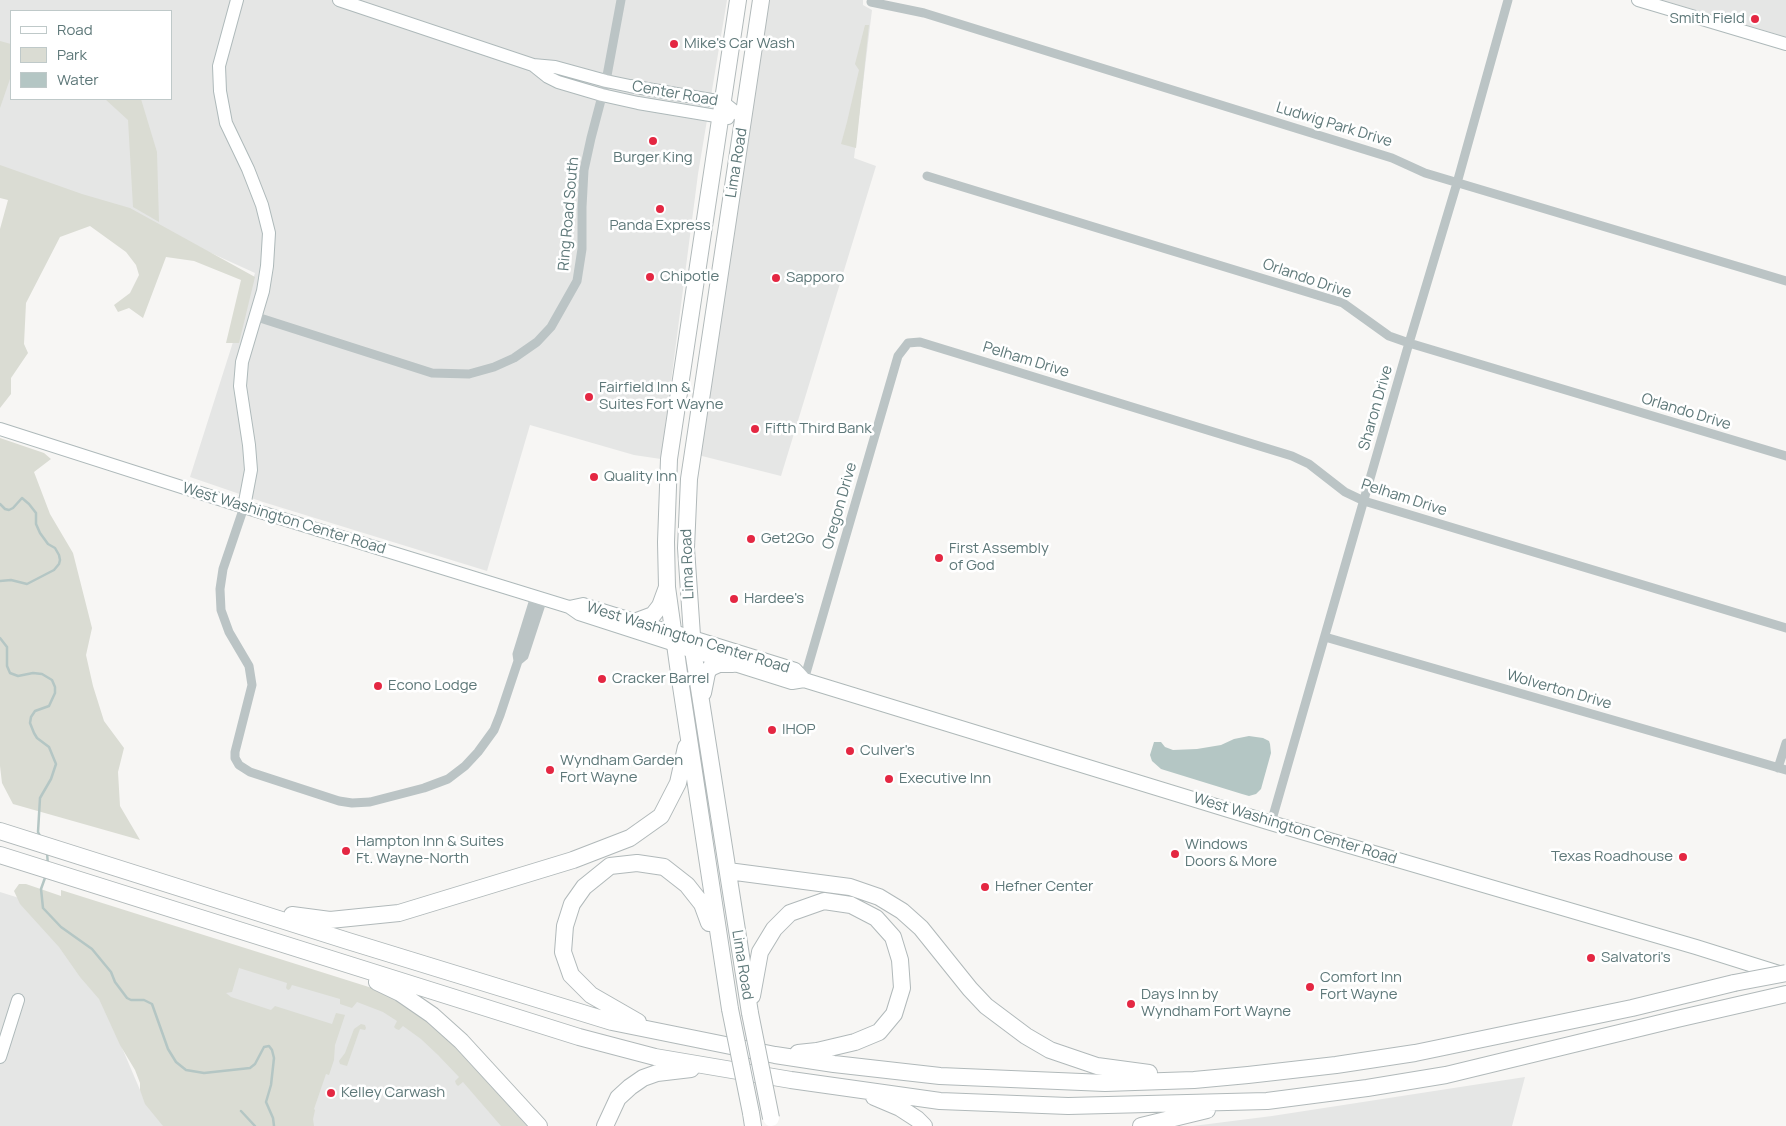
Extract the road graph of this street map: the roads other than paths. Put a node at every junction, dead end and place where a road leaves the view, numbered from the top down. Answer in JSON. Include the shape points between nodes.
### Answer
{"nodes":[{"id":1,"x":236,"y":0,"type":"edge"},
{"id":2,"x":339,"y":0,"type":"edge"},
{"id":3,"x":621,"y":0,"type":"edge"},
{"id":4,"x":738,"y":0,"type":"edge"},
{"id":5,"x":761,"y":0,"type":"edge"},
{"id":6,"x":1508,"y":0,"type":"edge"},
{"id":7,"x":1638,"y":0,"type":"edge"},
{"id":8,"x":871,"y":2,"type":"dead end"},
{"id":9,"x":1786,"y":44,"type":"edge"},
{"id":10,"x":533,"y":65,"type":"junction"},
{"id":11,"x":606,"y":82,"type":"junction"},
{"id":12,"x":602,"y":96,"type":"junction"},
{"id":13,"x":722,"y":109,"type":"junction"},
{"id":14,"x":744,"y":119,"type":"junction"},
{"id":15,"x":926,"y":176,"type":"dead end"},
{"id":16,"x":1457,"y":183,"type":"junction"},
{"id":17,"x":1786,"y":282,"type":"edge"},
{"id":18,"x":257,"y":318,"type":"junction"},
{"id":19,"x":908,"y":343,"type":"joint"},
{"id":20,"x":1409,"y":343,"type":"junction"},
{"id":21,"x":0,"y":429,"type":"edge"},
{"id":22,"x":1786,"y":456,"type":"edge"},
{"id":23,"x":1364,"y":501,"type":"junction"},
{"id":24,"x":244,"y":507,"type":"junction"},
{"id":25,"x":667,"y":588,"type":"junction"},
{"id":26,"x":539,"y":597,"type":"junction"},
{"id":27,"x":569,"y":606,"type":"junction"},
{"id":28,"x":637,"y":621,"type":"junction"},
{"id":29,"x":1786,"y":628,"type":"edge"},
{"id":30,"x":1325,"y":637,"type":"junction"},
{"id":31,"x":674,"y":638,"type":"junction"},
{"id":32,"x":692,"y":643,"type":"junction"},
{"id":33,"x":733,"y":664,"type":"junction"},
{"id":34,"x":804,"y":680,"type":"junction"},
{"id":35,"x":701,"y":708,"type":"junction"},
{"id":36,"x":688,"y":740,"type":"junction"},
{"id":37,"x":1786,"y":743,"type":"edge"},
{"id":38,"x":1782,"y":769,"type":"edge"},
{"id":39,"x":1271,"y":823,"type":"junction"},
{"id":40,"x":6,"y":833,"type":"edge"},
{"id":41,"x":7,"y":857,"type":"edge"},
{"id":42,"x":728,"y":871,"type":"junction"},
{"id":43,"x":262,"y":914,"type":"junction"},
{"id":44,"x":320,"y":956,"type":"junction"},
{"id":45,"x":722,"y":962,"type":"junction"},
{"id":46,"x":1786,"y":974,"type":"edge"},
{"id":47,"x":1782,"y":995,"type":"edge"},
{"id":48,"x":18,"y":1000,"type":"dead end"},
{"id":49,"x":749,"y":1010,"type":"junction"},
{"id":50,"x":660,"y":1033,"type":"junction"},
{"id":51,"x":3,"y":1039,"type":"edge"},
{"id":52,"x":775,"y":1055,"type":"junction"},
{"id":53,"x":0,"y":1057,"type":"edge"},
{"id":54,"x":714,"y":1067,"type":"junction"},
{"id":55,"x":1248,"y":1075,"type":"junction"},
{"id":56,"x":845,"y":1088,"type":"junction"},
{"id":57,"x":1246,"y":1101,"type":"junction"},
{"id":58,"x":752,"y":1121,"type":"edge"},
{"id":59,"x":772,"y":1122,"type":"edge"},
{"id":60,"x":539,"y":1126,"type":"edge"},
{"id":61,"x":605,"y":1126,"type":"edge"},
{"id":62,"x":924,"y":1126,"type":"edge"},
{"id":63,"x":1141,"y":1126,"type":"edge"}],
"edges":[{"from":1,"to":18,"type":"street","via":[[219,66],[220,91],[226,123],[248,168],[269,233],[267,266]]},
{"from":2,"to":10,"type":"street","name":"Center Road"},
{"from":3,"to":11,"type":"street","name":"Ring Road South"},
{"from":4,"to":13,"type":"highway","name":"Lima Road"},
{"from":5,"to":14,"type":"highway","name":"Lima Road"},
{"from":6,"to":16,"type":"street","name":"Sharon Drive"},
{"from":7,"to":9,"type":"street"},
{"from":8,"to":16,"type":"street","name":"Ludwig Park Drive","via":[[924,12],[1392,158]]},
{"from":10,"to":11,"type":"street","name":"Center Road","via":[[555,67]]},
{"from":10,"to":12,"type":"street","name":"Center Road","via":[[558,82]]},
{"from":11,"to":12,"type":"street","name":"Ring Road South"},
{"from":11,"to":13,"type":"street","name":"Center Road"},
{"from":12,"to":13,"type":"street","name":"Center Road","via":[[638,103]]},
{"from":12,"to":18,"type":"street","name":"Ring Road South","via":[[584,170],[582,249],[577,281],[550,327],[537,342],[514,358],[469,374],[432,372]]},
{"from":13,"to":14,"type":"street","name":"Center Road"},
{"from":13,"to":25,"type":"highway","name":"Lima Road","via":[[669,459]]},
{"from":14,"to":32,"type":"highway","name":"Lima Road","via":[[689,479],[686,548]]},
{"from":15,"to":20,"type":"street","name":"Orlando Drive","via":[[1343,302],[1389,336]]},
{"from":16,"to":17,"type":"street","name":"Ludwig Park Drive"},
{"from":16,"to":20,"type":"street","name":"Sharon Drive"},
{"from":18,"to":24,"type":"street","via":[[242,362],[240,386],[251,470]]},
{"from":19,"to":23,"type":"street","name":"Pelham Drive","via":[[920,342],[1292,456]]},
{"from":19,"to":34,"type":"street","name":"Oregon Drive","via":[[898,356]]},
{"from":20,"to":22,"type":"street","name":"Orlando Drive"},
{"from":20,"to":23,"type":"street","name":"Sharon Drive"},
{"from":21,"to":24,"type":"street","name":"West Washington Center Road"},
{"from":23,"to":29,"type":"street","name":"Pelham Drive"},
{"from":23,"to":30,"type":"street","name":"Sharon Drive"},
{"from":24,"to":26,"type":"street","name":"West Washington Center Road"},
{"from":24,"to":26,"type":"street","via":[[223,569],[220,589],[221,610],[229,632],[249,666],[252,685],[235,758],[250,772],[339,801],[370,802],[399,796],[440,782],[466,766],[494,730],[518,661],[517,654]]},
{"from":25,"to":28,"type":"highway","via":[[653,615]]},
{"from":25,"to":31,"type":"highway","name":"Lima Road"},
{"from":26,"to":27,"type":"street","name":"West Washington Center Road"},
{"from":27,"to":28,"type":"street","name":"West Washington Center Road","via":[[582,604]]},
{"from":27,"to":31,"type":"street","name":"West Washington Center Road","via":[[579,614]]},
{"from":28,"to":31,"type":"street","name":"West Washington Center Road"},
{"from":30,"to":38,"type":"street","name":"Wolverton Drive"},
{"from":30,"to":39,"type":"street","name":"Sharon Drive"},
{"from":31,"to":32,"type":"main road","name":"West Washington Center Road"},
{"from":31,"to":36,"type":"highway","name":"Lima Road"},
{"from":32,"to":33,"type":"main road","name":"West Washington Center Road"},
{"from":32,"to":34,"type":"main road","name":"West Washington Center Road","via":[[795,670]]},
{"from":32,"to":35,"type":"highway","name":"Lima Road"},
{"from":33,"to":34,"type":"main road","name":"West Washington Center Road","via":[[792,682]]},
{"from":33,"to":35,"type":"highway","via":[[710,668]]},
{"from":34,"to":39,"type":"main road","name":"West Washington Center Road"},
{"from":35,"to":42,"type":"highway","name":"Lima Road"},
{"from":36,"to":43,"type":"highway","via":[[678,782],[661,816],[630,838],[573,860],[399,913],[330,920]]},
{"from":36,"to":45,"type":"highway","name":"Lima Road"},
{"from":37,"to":38,"type":"street"},
{"from":39,"to":46,"type":"main road","name":"West Washington Center Road"},
{"from":40,"to":43,"type":"highway"},
{"from":41,"to":44,"type":"highway"},
{"from":42,"to":49,"type":"highway","name":"Lima Road"},
{"from":42,"to":55,"type":"highway","via":[[850,887],[892,904],[921,928],[986,1006],[1050,1050],[1097,1066],[1128,1071]]},
{"from":43,"to":50,"type":"highway","via":[[576,1012]]},
{"from":44,"to":54,"type":"highway","via":[[579,1038],[655,1057]]},
{"from":44,"to":60,"type":"highway","via":[[400,994],[432,1016],[461,1041]]},
{"from":45,"to":50,"type":"highway","via":[[702,904],[687,885],[664,867],[637,863],[610,866],[584,887],[572,904],[565,926],[563,952],[571,975],[591,995]]},
{"from":45,"to":58,"type":"highway","name":"Lima Road","bridge":true},
{"from":46,"to":55,"type":"highway","bridge":true,"via":[[1415,1053]]},
{"from":47,"to":57,"type":"highway","via":[[1446,1075],[1267,1101]]},
{"from":48,"to":51,"type":"street"},
{"from":49,"to":52,"type":"highway","via":[[760,952],[774,929],[790,913],[824,901],[852,904],[876,918],[892,937],[900,960],[902,988],[894,1014],[879,1032],[855,1042],[817,1051]]},
{"from":49,"to":59,"type":"highway","name":"Lima Road","bridge":true},
{"from":50,"to":52,"type":"highway"},
{"from":51,"to":53,"type":"street"},
{"from":52,"to":55,"type":"highway","via":[[959,1077],[1105,1083]]},
{"from":54,"to":56,"type":"highway"},
{"from":54,"to":61,"type":"highway","via":[[670,1071],[643,1078],[618,1098]]},
{"from":56,"to":57,"type":"highway","via":[[940,1100],[1068,1106]]},
{"from":56,"to":62,"type":"highway","via":[[900,1108]]},
{"from":57,"to":63,"type":"highway"}]}
